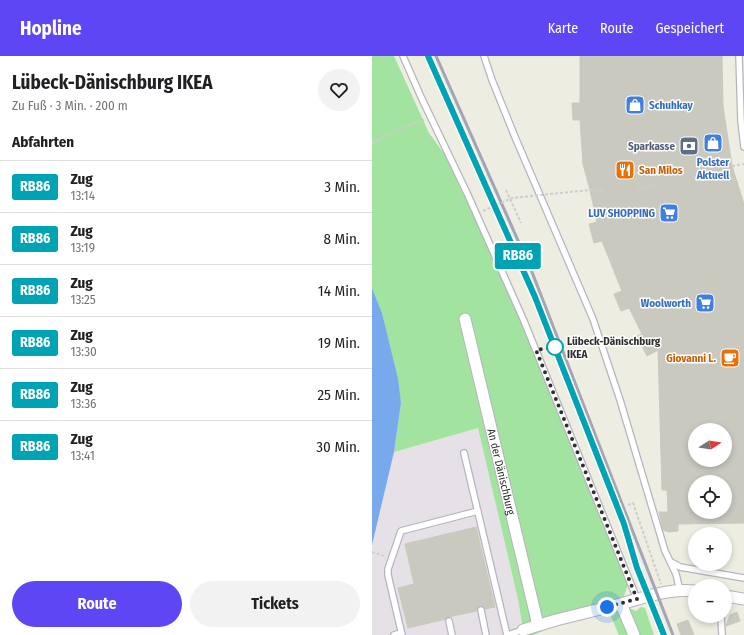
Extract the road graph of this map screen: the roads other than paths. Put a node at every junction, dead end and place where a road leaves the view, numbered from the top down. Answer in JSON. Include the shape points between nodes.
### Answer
{"nodes":[{"id":1,"x":402,"y":56,"type":"edge"},
{"id":2,"x":484,"y":56,"type":"edge"},
{"id":3,"x":739,"y":56,"type":"edge"},
{"id":4,"x":742,"y":121,"type":"edge"},
{"id":5,"x":744,"y":147,"type":"edge"},
{"id":6,"x":465,"y":319,"type":"dead end"},
{"id":7,"x":464,"y":453,"type":"dead end"},
{"id":8,"x":478,"y":510,"type":"junction"},
{"id":9,"x":671,"y":562,"type":"junction"},
{"id":10,"x":744,"y":578,"type":"edge"},
{"id":11,"x":680,"y":591,"type":"junction"},
{"id":12,"x":688,"y":591,"type":"edge"},
{"id":13,"x":732,"y":597,"type":"edge"},
{"id":14,"x":637,"y":599,"type":"junction"},
{"id":15,"x":744,"y":599,"type":"edge"},
{"id":16,"x":621,"y":604,"type":"junction"},
{"id":17,"x":480,"y":610,"type":"dead end"},
{"id":18,"x":449,"y":621,"type":"dead end"},
{"id":19,"x":721,"y":623,"type":"edge"},
{"id":20,"x":538,"y":625,"type":"junction"},
{"id":21,"x":523,"y":630,"type":"joint"},
{"id":22,"x":402,"y":634,"type":"edge"},
{"id":23,"x":394,"y":635,"type":"edge"},
{"id":24,"x":452,"y":635,"type":"edge"},
{"id":25,"x":486,"y":635,"type":"edge"},
{"id":26,"x":507,"y":635,"type":"edge"},
{"id":27,"x":634,"y":635,"type":"edge"},
{"id":28,"x":722,"y":635,"type":"edge"}],
"edges":[{"from":1,"to":14,"type":"lane","via":[[524,321]]},
{"from":2,"to":9,"type":"lane","via":[[497,94],[593,319],[665,551]]},
{"from":3,"to":4,"type":"lane"},
{"from":4,"to":5,"type":"lane"},
{"from":6,"to":20,"type":"street","name":"An der Dänischburg"},
{"from":7,"to":8,"type":"lane"},
{"from":8,"to":22,"type":"lane","via":[[401,531],[388,575]]},
{"from":8,"to":26,"type":"lane"},
{"from":9,"to":10,"type":"lane","via":[[675,566]]},
{"from":9,"to":11,"type":"lane"},
{"from":11,"to":12,"type":"street"},
{"from":11,"to":14,"type":"street"},
{"from":13,"to":15,"type":"street"},
{"from":14,"to":16,"type":"street"},
{"from":16,"to":20,"type":"street"},
{"from":16,"to":27,"type":"street"},
{"from":17,"to":25,"type":"lane"},
{"from":18,"to":24,"type":"lane"},
{"from":19,"to":28,"type":"lane"},
{"from":20,"to":21,"type":"street"},
{"from":21,"to":26,"type":"lane"},
{"from":22,"to":23,"type":"lane"}]}
